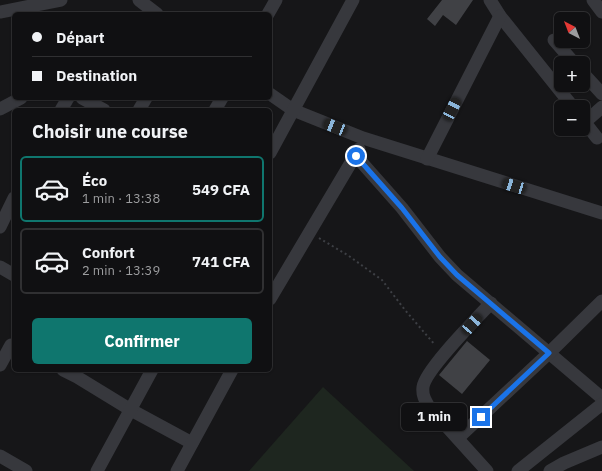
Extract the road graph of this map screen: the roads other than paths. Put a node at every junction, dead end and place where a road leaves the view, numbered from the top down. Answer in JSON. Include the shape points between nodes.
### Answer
{"nodes":[{"id":1,"x":62,"y":0,"type":"edge"},
{"id":2,"x":139,"y":0,"type":"edge"},
{"id":3,"x":276,"y":0,"type":"edge"},
{"id":4,"x":353,"y":0,"type":"edge"},
{"id":5,"x":490,"y":0,"type":"edge"},
{"id":6,"x":593,"y":0,"type":"edge"},
{"id":7,"x":0,"y":12,"type":"edge"},
{"id":8,"x":151,"y":12,"type":"edge"},
{"id":9,"x":269,"y":12,"type":"edge"},
{"id":10,"x":602,"y":12,"type":"edge"},
{"id":11,"x":500,"y":16,"type":"junction"},
{"id":12,"x":561,"y":48,"type":"edge"},
{"id":13,"x":568,"y":56,"type":"edge"},
{"id":14,"x":590,"y":81,"type":"edge"},
{"id":15,"x":602,"y":94,"type":"edge"},
{"id":16,"x":272,"y":95,"type":"edge"},
{"id":17,"x":17,"y":100,"type":"edge"},
{"id":18,"x":86,"y":100,"type":"edge"},
{"id":19,"x":567,"y":100,"type":"edge"},
{"id":20,"x":602,"y":107,"type":"edge"},
{"id":21,"x":0,"y":108,"type":"edge"},
{"id":22,"x":100,"y":108,"type":"edge"},
{"id":23,"x":293,"y":110,"type":"junction"},
{"id":24,"x":590,"y":116,"type":"edge"},
{"id":25,"x":590,"y":129,"type":"edge"},
{"id":26,"x":363,"y":138,"type":"junction"},
{"id":27,"x":597,"y":138,"type":"dead end"},
{"id":28,"x":272,"y":149,"type":"edge"},
{"id":29,"x":356,"y":156,"type":"junction"},
{"id":30,"x":427,"y":159,"type":"junction"},
{"id":31,"x":12,"y":202,"type":"edge"},
{"id":32,"x":602,"y":213,"type":"edge"},
{"id":33,"x":0,"y":226,"type":"edge"},
{"id":34,"x":0,"y":267,"type":"edge"},
{"id":35,"x":12,"y":274,"type":"edge"},
{"id":36,"x":272,"y":292,"type":"edge"},
{"id":37,"x":602,"y":301,"type":"edge"},
{"id":38,"x":491,"y":303,"type":"junction"},
{"id":39,"x":8,"y":343,"type":"edge"},
{"id":40,"x":549,"y":353,"type":"junction"},
{"id":41,"x":0,"y":365,"type":"edge"},
{"id":42,"x":151,"y":372,"type":"edge"},
{"id":43,"x":231,"y":372,"type":"edge"},
{"id":44,"x":79,"y":373,"type":"edge"},
{"id":45,"x":602,"y":398,"type":"edge"},
{"id":46,"x":602,"y":404,"type":"edge"},
{"id":47,"x":131,"y":410,"type":"junction"},
{"id":48,"x":458,"y":438,"type":"junction"},
{"id":49,"x":192,"y":443,"type":"junction"},
{"id":50,"x":602,"y":447,"type":"edge"},
{"id":51,"x":0,"y":456,"type":"edge"},
{"id":52,"x":21,"y":469,"type":"edge"},
{"id":53,"x":97,"y":471,"type":"edge"},
{"id":54,"x":177,"y":471,"type":"edge"},
{"id":55,"x":487,"y":471,"type":"edge"},
{"id":56,"x":518,"y":471,"type":"edge"},
{"id":57,"x":550,"y":471,"type":"edge"}],
"edges":[{"from":1,"to":7,"type":"street"},
{"from":2,"to":8,"type":"street"},
{"from":3,"to":9,"type":"street"},
{"from":4,"to":23,"type":"street"},
{"from":5,"to":11,"type":"street"},
{"from":6,"to":10,"type":"street"},
{"from":11,"to":19,"type":"street"},
{"from":11,"to":30,"type":"street"},
{"from":12,"to":13,"type":"street"},
{"from":14,"to":15,"type":"street"},
{"from":16,"to":23,"type":"street"},
{"from":17,"to":21,"type":"street"},
{"from":18,"to":22,"type":"street"},
{"from":20,"to":24,"type":"street"},
{"from":23,"to":26,"type":"street"},
{"from":23,"to":28,"type":"street"},
{"from":25,"to":27,"type":"street"},
{"from":26,"to":29,"type":"street"},
{"from":26,"to":30,"type":"street"},
{"from":29,"to":36,"type":"street"},
{"from":29,"to":38,"type":"street","via":[[402,208],[440,257]]},
{"from":30,"to":32,"type":"street"},
{"from":31,"to":33,"type":"street"},
{"from":34,"to":35,"type":"street"},
{"from":37,"to":40,"type":"street"},
{"from":38,"to":40,"type":"street"},
{"from":38,"to":48,"type":"street","via":[[429,373],[423,385],[423,396],[429,407]]},
{"from":39,"to":41,"type":"street"},
{"from":40,"to":45,"type":"street"},
{"from":40,"to":48,"type":"street"},
{"from":42,"to":47,"type":"street"},
{"from":43,"to":49,"type":"street"},
{"from":44,"to":47,"type":"street"},
{"from":46,"to":56,"type":"street"},
{"from":47,"to":49,"type":"street"},
{"from":47,"to":53,"type":"street"},
{"from":48,"to":55,"type":"street"},
{"from":49,"to":54,"type":"street"},
{"from":50,"to":57,"type":"street"},
{"from":51,"to":52,"type":"street"}]}
